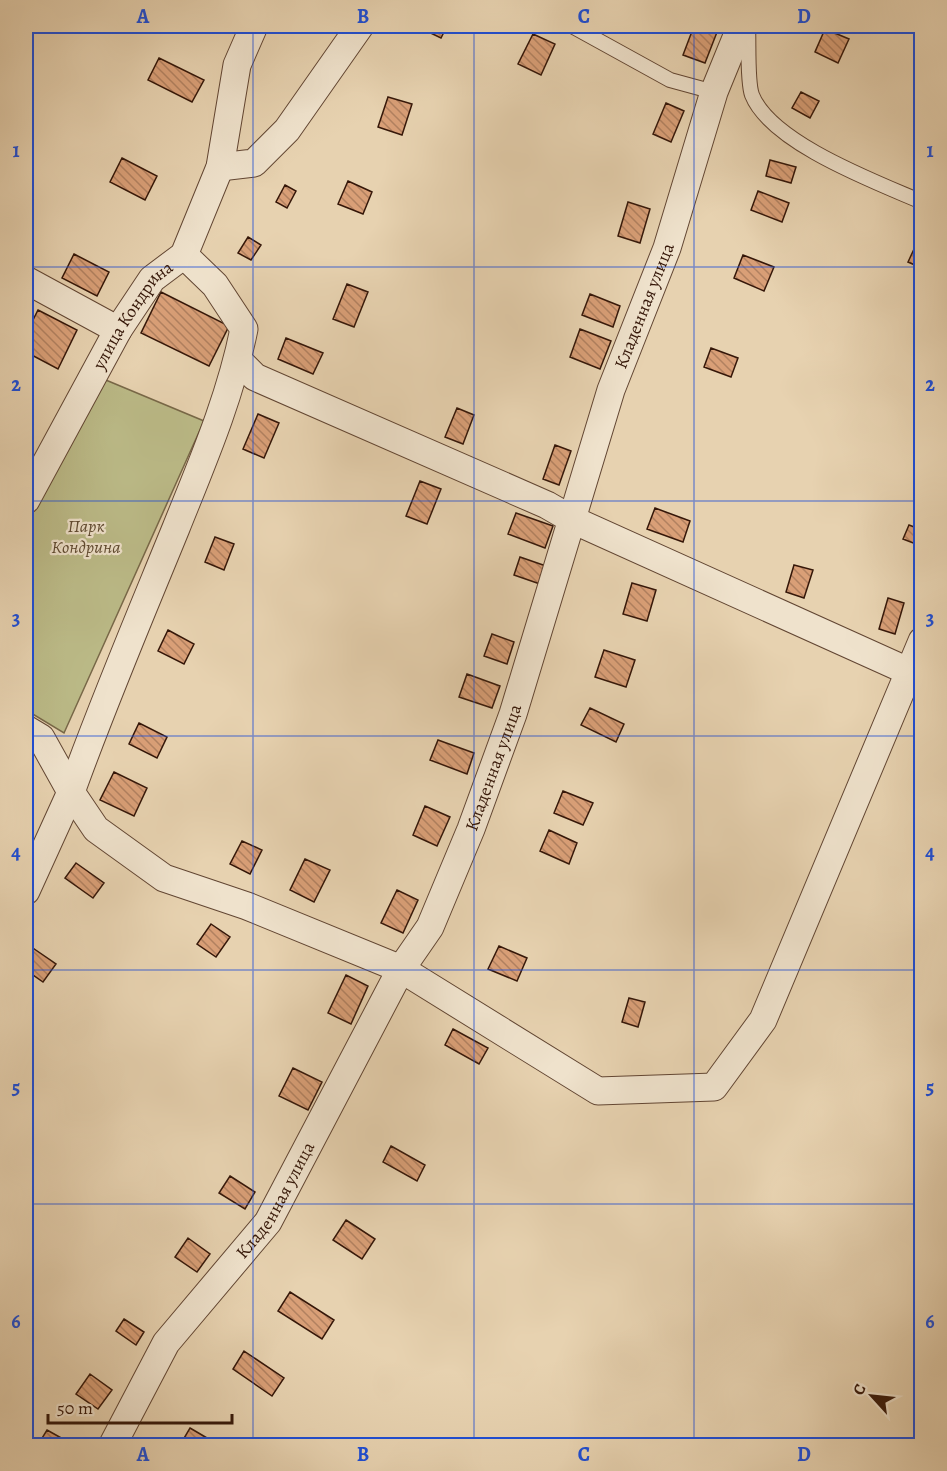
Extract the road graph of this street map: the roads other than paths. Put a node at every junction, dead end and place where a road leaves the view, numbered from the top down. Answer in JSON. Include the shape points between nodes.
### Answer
{"nodes":[{"id":1,"x":254,"y":26,"type":"edge"},
{"id":2,"x":360,"y":26,"type":"edge"},
{"id":3,"x":572,"y":26,"type":"edge"},
{"id":4,"x":741,"y":26,"type":"edge"},
{"id":5,"x":748,"y":26,"type":"edge"},
{"id":6,"x":714,"y":92,"type":"junction"},
{"id":7,"x":220,"y":167,"type":"junction"},
{"id":8,"x":921,"y":202,"type":"edge"},
{"id":9,"x":184,"y":255,"type":"junction"},
{"id":10,"x":26,"y":280,"type":"edge"},
{"id":11,"x":118,"y":330,"type":"junction"},
{"id":12,"x":238,"y":360,"type":"junction"},
{"id":13,"x":26,"y":500,"type":"edge"},
{"id":14,"x":573,"y":520,"type":"junction"},
{"id":15,"x":921,"y":641,"type":"edge"},
{"id":16,"x":910,"y":672,"type":"junction"},
{"id":17,"x":26,"y":729,"type":"edge"},
{"id":18,"x":71,"y":792,"type":"junction"},
{"id":19,"x":26,"y":891,"type":"edge"},
{"id":20,"x":401,"y":969,"type":"junction"},
{"id":21,"x":112,"y":1446,"type":"edge"}],
"edges":[{"from":1,"to":7,"type":"street","name":"улица Кондрина","via":[[237,65]]},
{"from":2,"to":7,"type":"street","via":[[287,130],[255,163]]},
{"from":3,"to":6,"type":"lane","via":[[670,80]]},
{"from":4,"to":6,"type":"street","name":"Кладенная улица"},
{"from":5,"to":8,"type":"lane","via":[[752,94],[766,118],[843,167]]},
{"from":6,"to":14,"type":"street","name":"Кладенная улица","via":[[666,248],[612,390]]},
{"from":7,"to":9,"type":"street","name":"улица Кондрина"},
{"from":9,"to":11,"type":"street","name":"улица Кондрина","via":[[152,279]]},
{"from":9,"to":12,"type":"street","via":[[215,285],[244,329]]},
{"from":10,"to":11,"type":"street"},
{"from":11,"to":13,"type":"street","name":"улица Кондрина"},
{"from":12,"to":14,"type":"street","via":[[255,377]]},
{"from":12,"to":18,"type":"street","via":[[217,427]]},
{"from":14,"to":16,"type":"street"},
{"from":14,"to":20,"type":"street","name":"Кладенная улица","via":[[513,714],[471,829],[430,927]]},
{"from":15,"to":16,"type":"street"},
{"from":16,"to":20,"type":"street","via":[[763,1020],[714,1087],[598,1091]]},
{"from":17,"to":18,"type":"street","via":[[41,738]]},
{"from":18,"to":19,"type":"street"},
{"from":18,"to":20,"type":"street","via":[[96,829],[164,878],[247,906]]},
{"from":20,"to":21,"type":"street","name":"Кладенная улица","via":[[268,1222],[166,1343]]}]}
